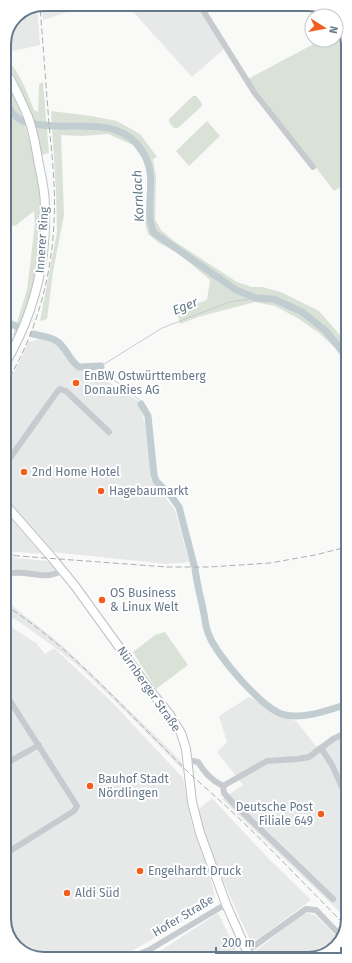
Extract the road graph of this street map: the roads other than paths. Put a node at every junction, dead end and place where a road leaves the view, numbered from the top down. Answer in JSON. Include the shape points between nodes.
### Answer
{"nodes":[{"id":1,"x":203,"y":11,"type":"edge"},
{"id":2,"x":11,"y":83,"type":"edge"},
{"id":3,"x":313,"y":167,"type":"dead end"},
{"id":4,"x":11,"y":353,"type":"edge"},
{"id":5,"x":109,"y":432,"type":"dead end"},
{"id":6,"x":11,"y":457,"type":"edge"},
{"id":7,"x":11,"y":511,"type":"edge"},
{"id":8,"x":62,"y":570,"type":"junction"},
{"id":9,"x":14,"y":573,"type":"dead end"},
{"id":10,"x":11,"y":702,"type":"edge"},
{"id":11,"x":341,"y":735,"type":"edge"},
{"id":12,"x":39,"y":745,"type":"junction"},
{"id":13,"x":321,"y":748,"type":"junction"},
{"id":14,"x":188,"y":760,"type":"junction"},
{"id":15,"x":11,"y":761,"type":"edge"},
{"id":16,"x":341,"y":785,"type":"edge"},
{"id":17,"x":223,"y":786,"type":"junction"},
{"id":18,"x":11,"y":850,"type":"edge"},
{"id":19,"x":333,"y":899,"type":"dead end"},
{"id":20,"x":226,"y":904,"type":"junction"},
{"id":21,"x":338,"y":933,"type":"edge"},
{"id":22,"x":149,"y":950,"type":"joint"},
{"id":23,"x":144,"y":952,"type":"edge"},
{"id":24,"x":247,"y":952,"type":"edge"},
{"id":25,"x":252,"y":952,"type":"edge"}],
"edges":[{"from":1,"to":3,"type":"street","via":[[254,92]]},
{"from":2,"to":4,"type":"main road","name":"Innerer Ring","via":[[32,130],[45,205],[43,256],[39,279],[20,336]]},
{"from":5,"to":6,"type":"street","via":[[66,390],[60,389]]},
{"from":7,"to":8,"type":"main road","name":"Nürnberger Straße"},
{"from":8,"to":9,"type":"street","via":[[49,575]]},
{"from":8,"to":14,"type":"main road","name":"Nürnberger Straße","via":[[177,725],[185,741]]},
{"from":10,"to":12,"type":"street"},
{"from":11,"to":13,"type":"street"},
{"from":12,"to":15,"type":"street"},
{"from":12,"to":18,"type":"street","via":[[77,806],[74,811]]},
{"from":13,"to":16,"type":"street"},
{"from":13,"to":17,"type":"street","via":[[309,757],[267,761]]},
{"from":14,"to":17,"type":"street","via":[[198,762],[206,774]]},
{"from":14,"to":20,"type":"main road","name":"Nürnberger Straße","via":[[189,786],[195,817]]},
{"from":17,"to":19,"type":"street","via":[[224,793],[232,802]]},
{"from":20,"to":22,"type":"street","name":"Hofer Straße"},
{"from":20,"to":24,"type":"main road","name":"Nürnberger Straße"},
{"from":21,"to":25,"type":"street","via":[[316,910],[306,909]]},
{"from":22,"to":23,"type":"street","name":"Hofer Straße"}]}
